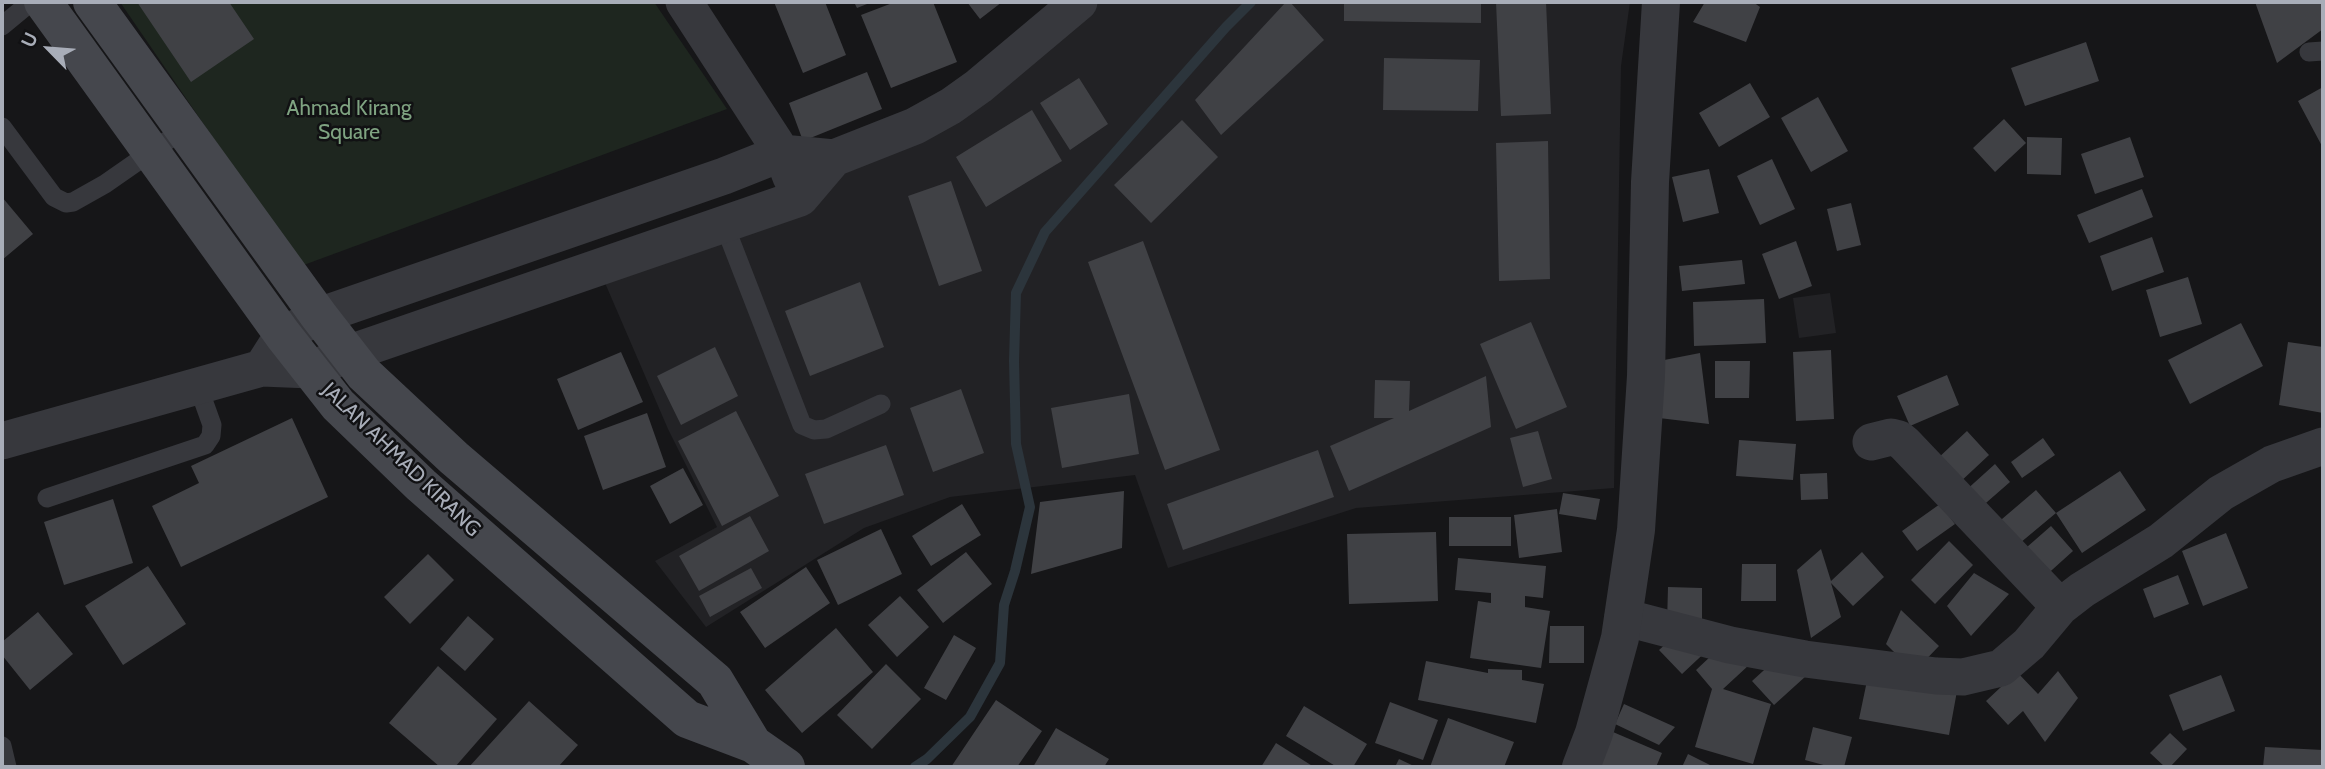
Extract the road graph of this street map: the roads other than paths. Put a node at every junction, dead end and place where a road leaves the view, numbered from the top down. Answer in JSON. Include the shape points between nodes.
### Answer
{"nodes":[{"id":1,"x":31,"y":2,"type":"edge"},
{"id":2,"x":43,"y":2,"type":"edge"},
{"id":3,"x":92,"y":2,"type":"edge"},
{"id":4,"x":684,"y":2,"type":"edge"},
{"id":5,"x":1079,"y":2,"type":"edge"},
{"id":6,"x":1661,"y":2,"type":"edge"},
{"id":7,"x":2,"y":26,"type":"edge"},
{"id":8,"x":2,"y":127,"type":"edge"},
{"id":9,"x":184,"y":129,"type":"junction"},
{"id":10,"x":150,"y":152,"type":"junction"},
{"id":11,"x":782,"y":153,"type":"junction"},
{"id":12,"x":834,"y":158,"type":"junction"},
{"id":13,"x":800,"y":198,"type":"junction"},
{"id":14,"x":614,"y":215,"type":"junction"},
{"id":15,"x":724,"y":224,"type":"junction"},
{"id":16,"x":631,"y":257,"type":"junction"},
{"id":17,"x":319,"y":316,"type":"junction"},
{"id":18,"x":283,"y":335,"type":"junction"},
{"id":19,"x":347,"y":354,"type":"junction"},
{"id":20,"x":262,"y":368,"type":"junction"},
{"id":21,"x":311,"y":370,"type":"junction"},
{"id":22,"x":198,"y":386,"type":"junction"},
{"id":23,"x":881,"y":404,"type":"dead end"},
{"id":24,"x":2,"y":441,"type":"edge"},
{"id":25,"x":1871,"y":442,"type":"dead end"},
{"id":26,"x":2323,"y":446,"type":"edge"},
{"id":27,"x":454,"y":458,"type":"junction"},
{"id":28,"x":421,"y":485,"type":"junction"},
{"id":29,"x":47,"y":498,"type":"dead end"},
{"id":30,"x":2060,"y":607,"type":"junction"},
{"id":31,"x":634,"y":612,"type":"junction"},
{"id":32,"x":1623,"y":617,"type":"junction"},
{"id":33,"x":602,"y":646,"type":"junction"},
{"id":34,"x":753,"y":744,"type":"junction"},
{"id":35,"x":2,"y":746,"type":"edge"},
{"id":36,"x":8,"y":767,"type":"edge"},
{"id":37,"x":786,"y":767,"type":"edge"},
{"id":38,"x":1581,"y":767,"type":"edge"}],
"edges":[{"from":1,"to":7,"type":"lane"},
{"from":2,"to":10,"type":"main road","name":"JALAN AHMAD KIRANG"},
{"from":3,"to":9,"type":"main road","name":"JALAN AHMAD KIRANG"},
{"from":4,"to":11,"type":"street"},
{"from":5,"to":12,"type":"street","via":[[951,106],[915,126]]},
{"from":6,"to":32,"type":"street","via":[[1650,182],[1646,376],[1636,530]]},
{"from":8,"to":10,"type":"lane","via":[[54,197],[66,203],[105,184]]},
{"from":9,"to":10,"type":"lane"},
{"from":9,"to":17,"type":"main road","name":"JALAN AHMAD KIRANG"},
{"from":10,"to":18,"type":"main road","name":"JALAN AHMAD KIRANG"},
{"from":11,"to":12,"type":"street"},
{"from":11,"to":13,"type":"street"},
{"from":11,"to":14,"type":"street"},
{"from":12,"to":13,"type":"street"},
{"from":13,"to":15,"type":"street"},
{"from":14,"to":16,"type":"street"},
{"from":14,"to":17,"type":"street"},
{"from":15,"to":16,"type":"street"},
{"from":15,"to":23,"type":"lane","via":[[803,425],[826,429]]},
{"from":16,"to":19,"type":"street"},
{"from":17,"to":18,"type":"street"},
{"from":17,"to":19,"type":"main road","name":"JALAN AHMAD KIRANG"},
{"from":18,"to":20,"type":"street"},
{"from":18,"to":21,"type":"main road","name":"JALAN AHMAD KIRANG"},
{"from":19,"to":21,"type":"street"},
{"from":19,"to":27,"type":"main road","name":"JALAN AHMAD KIRANG"},
{"from":20,"to":21,"type":"street"},
{"from":20,"to":22,"type":"street"},
{"from":21,"to":28,"type":"main road","name":"JALAN AHMAD KIRANG","via":[[338,405]]},
{"from":22,"to":24,"type":"street"},
{"from":22,"to":29,"type":"lane","via":[[212,425],[205,445]]},
{"from":25,"to":30,"type":"street","via":[[1891,437],[1905,444]]},
{"from":26,"to":30,"type":"street","via":[[2272,464],[2221,493],[2161,541]]},
{"from":27,"to":28,"type":"main road"},
{"from":27,"to":31,"type":"main road","name":"JALAN AHMAD KIRANG"},
{"from":28,"to":33,"type":"main road","name":"JALAN AHMAD KIRANG"},
{"from":30,"to":32,"type":"street","via":[[2001,668],[1963,677],[1805,659]]},
{"from":31,"to":33,"type":"main road"},
{"from":31,"to":34,"type":"main road","name":"JALAN AHMAD KIRANG","via":[[715,681]]},
{"from":32,"to":38,"type":"street"},
{"from":33,"to":34,"type":"main road","name":"JALAN AHMAD KIRANG","via":[[687,719]]},
{"from":34,"to":37,"type":"main road","name":"JALAN AHMAD KIRANG"},
{"from":35,"to":36,"type":"lane"}]}
